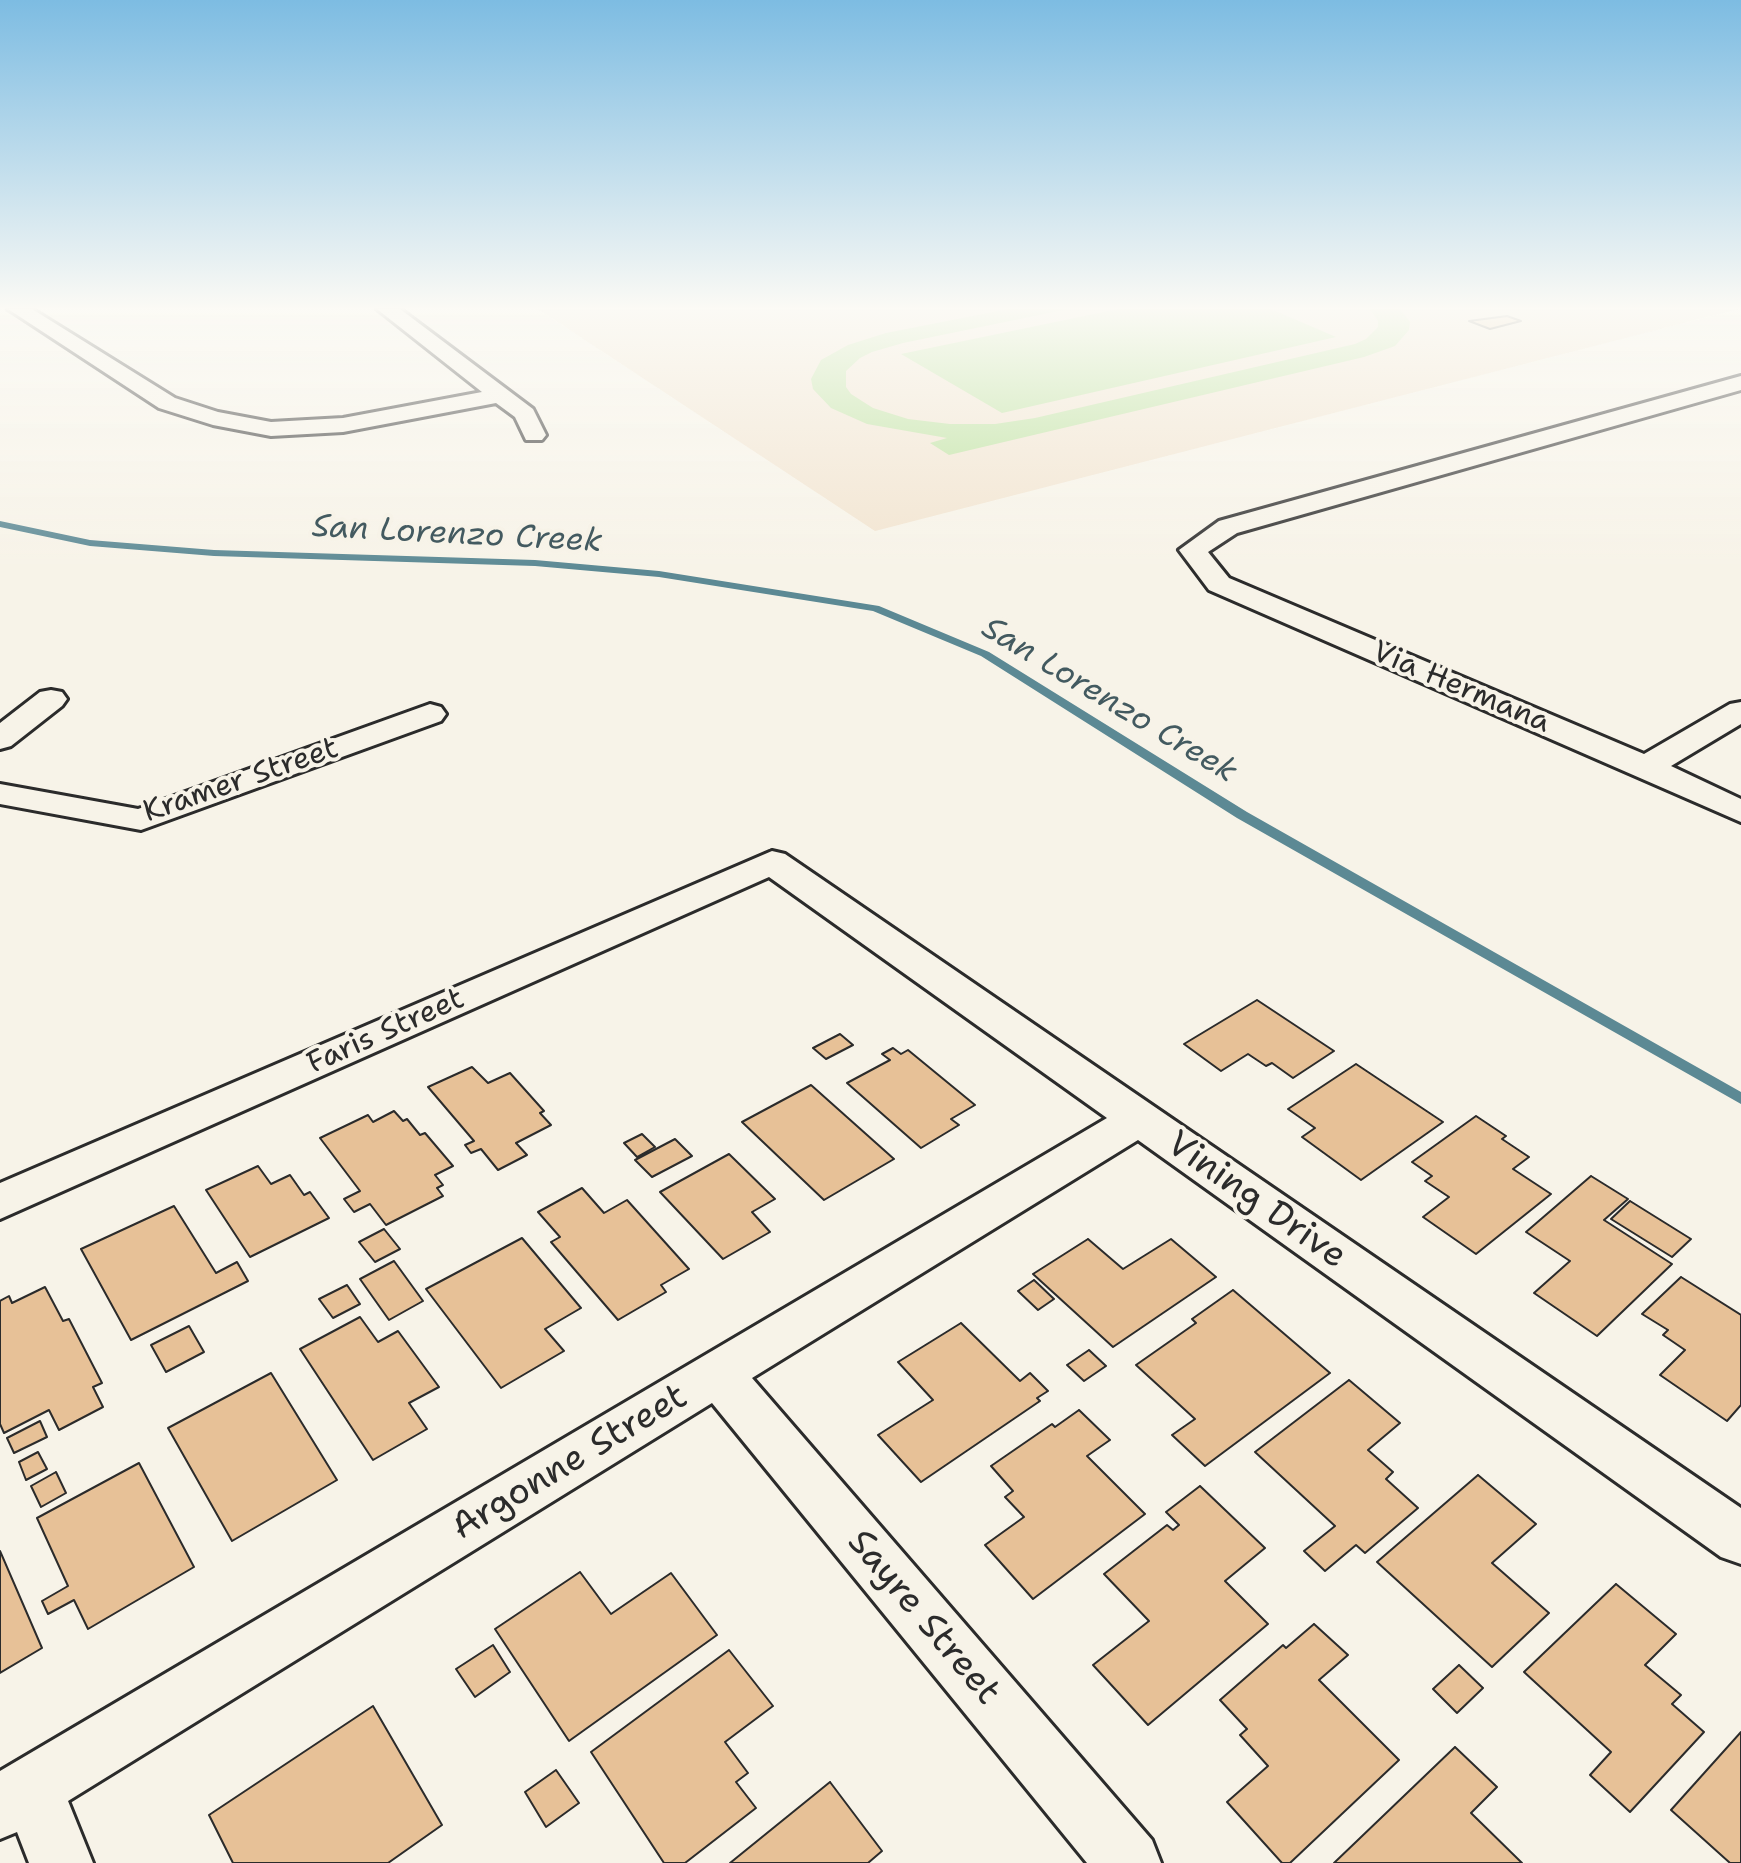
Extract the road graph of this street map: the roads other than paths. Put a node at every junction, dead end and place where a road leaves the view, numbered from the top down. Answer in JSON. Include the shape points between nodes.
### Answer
{"nodes":[{"id":1,"x":156,"y":396,"type":"edge"},
{"id":2,"x":496,"y":396,"type":"edge"},
{"id":3,"x":502,"y":396,"type":"edge"},
{"id":4,"x":1695,"y":396,"type":"edge"},
{"id":5,"x":534,"y":435,"type":"dead end"},
{"id":6,"x":51,"y":699,"type":"dead end"},
{"id":7,"x":1741,"y":711,"type":"edge"},
{"id":8,"x":430,"y":714,"type":"dead end"},
{"id":9,"x":0,"y":739,"type":"edge"},
{"id":10,"x":1646,"y":767,"type":"junction"},
{"id":11,"x":0,"y":794,"type":"edge"},
{"id":12,"x":1741,"y":812,"type":"edge"},
{"id":13,"x":772,"y":862,"type":"joint"},
{"id":14,"x":1139,"y":1119,"type":"junction"},
{"id":15,"x":0,"y":1202,"type":"edge"},
{"id":16,"x":718,"y":1374,"type":"junction"},
{"id":17,"x":1741,"y":1539,"type":"edge"},
{"id":18,"x":16,"y":1797,"type":"edge"},
{"id":19,"x":61,"y":1863,"type":"edge"},
{"id":20,"x":1129,"y":1863,"type":"edge"}],
"edges":[{"from":1,"to":2,"type":"street","via":[[213,418],[271,429],[343,425]]},
{"from":3,"to":5,"type":"street","via":[[525,414]]},
{"from":4,"to":10,"type":"street","name":"Via Hermana","via":[[1228,527],[1193,550],[1219,584]]},
{"from":6,"to":9,"type":"street"},
{"from":7,"to":10,"type":"street"},
{"from":8,"to":11,"type":"street","name":"Kramer Street","via":[[141,820]]},
{"from":10,"to":12,"type":"street","name":"Via Hermana"},
{"from":13,"to":14,"type":"street","name":"Vining Drive"},
{"from":13,"to":15,"type":"street","name":"Faris Street"},
{"from":14,"to":16,"type":"street","name":"Argonne Street"},
{"from":14,"to":17,"type":"street","name":"Vining Drive"},
{"from":16,"to":18,"type":"street","name":"Argonne Street"},
{"from":16,"to":20,"type":"street","name":"Sayre Street"},
{"from":18,"to":19,"type":"street"}]}
